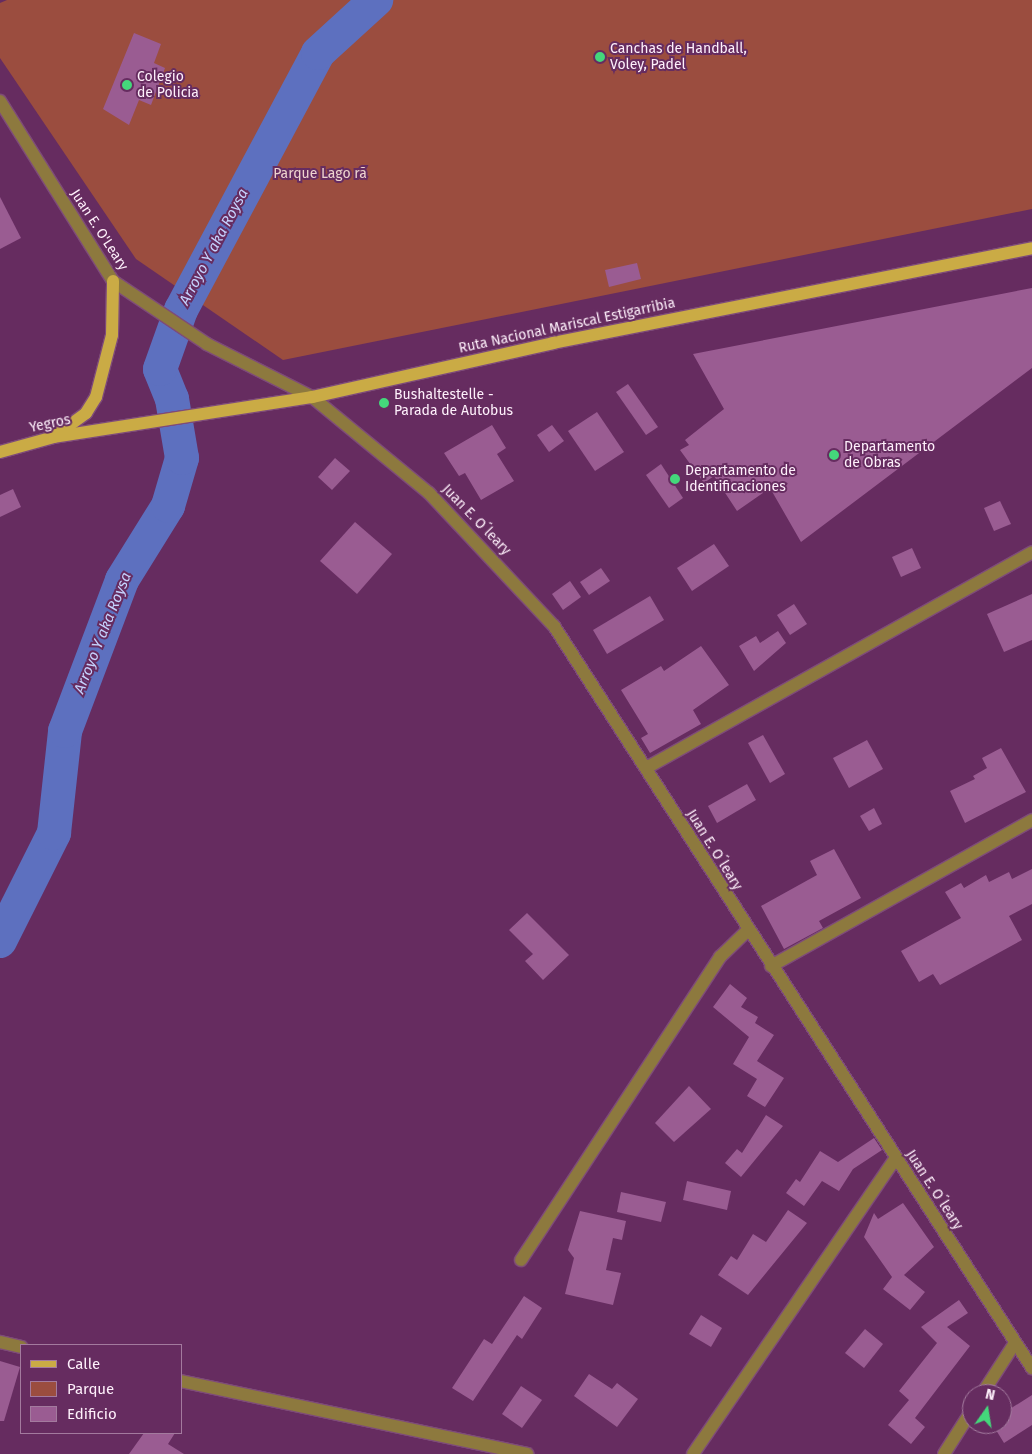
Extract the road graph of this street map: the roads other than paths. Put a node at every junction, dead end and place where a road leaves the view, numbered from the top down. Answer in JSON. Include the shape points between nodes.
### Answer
{"nodes":[{"id":1,"x":0,"y":101,"type":"edge"},
{"id":2,"x":1032,"y":248,"type":"edge"},
{"id":3,"x":113,"y":281,"type":"junction"},
{"id":4,"x":312,"y":397,"type":"junction"},
{"id":5,"x":108,"y":429,"type":"joint"},
{"id":6,"x":54,"y":437,"type":"junction"},
{"id":7,"x":1,"y":449,"type":"edge"},
{"id":8,"x":1032,"y":552,"type":"edge"},
{"id":9,"x":646,"y":768,"type":"junction"},
{"id":10,"x":1032,"y":820,"type":"edge"},
{"id":11,"x":747,"y":931,"type":"junction"},
{"id":12,"x":772,"y":966,"type":"junction"},
{"id":13,"x":896,"y":1158,"type":"junction"},
{"id":14,"x":521,"y":1260,"type":"dead end"},
{"id":15,"x":0,"y":1342,"type":"edge"},
{"id":16,"x":1015,"y":1343,"type":"junction"},
{"id":17,"x":20,"y":1347,"type":"edge"},
{"id":18,"x":1032,"y":1368,"type":"edge"},
{"id":19,"x":182,"y":1381,"type":"edge"},
{"id":20,"x":988,"y":1384,"type":"edge"},
{"id":21,"x":962,"y":1426,"type":"edge"},
{"id":22,"x":527,"y":1454,"type":"edge"},
{"id":23,"x":693,"y":1454,"type":"edge"},
{"id":24,"x":944,"y":1454,"type":"edge"}],
"edges":[{"from":1,"to":3,"type":"street","name":"Juan E. O'Leary"},
{"from":2,"to":4,"type":"main road","name":"Ruta Nacional Mariscal Estigarribia","via":[[553,343]]},
{"from":3,"to":4,"type":"street","name":"Juan E. O'Leary","via":[[207,344]]},
{"from":3,"to":6,"type":"main road","via":[[112,335],[96,397],[86,414]]},
{"from":4,"to":5,"type":"main road","name":"Ruta Nacional Mariscal Estigarribia","via":[[238,406]]},
{"from":4,"to":9,"type":"street","name":"Juan E. O´leary","via":[[429,493],[500,565],[554,626]]},
{"from":5,"to":6,"type":"main road","name":"Yegros"},
{"from":6,"to":7,"type":"main road","name":"Yegros"},
{"from":8,"to":9,"type":"street"},
{"from":9,"to":11,"type":"street","name":"Juan E. O´leary"},
{"from":10,"to":12,"type":"street"},
{"from":11,"to":12,"type":"street","name":"Juan E. O´leary"},
{"from":11,"to":14,"type":"street","via":[[720,957]]},
{"from":12,"to":13,"type":"street","name":"Juan E. O´leary"},
{"from":13,"to":16,"type":"street","name":"Juan E. O´leary"},
{"from":13,"to":23,"type":"street"},
{"from":15,"to":17,"type":"street"},
{"from":16,"to":18,"type":"street","name":"Juan E. O´leary"},
{"from":16,"to":20,"type":"street"},
{"from":19,"to":22,"type":"street"},
{"from":21,"to":24,"type":"street"}]}
